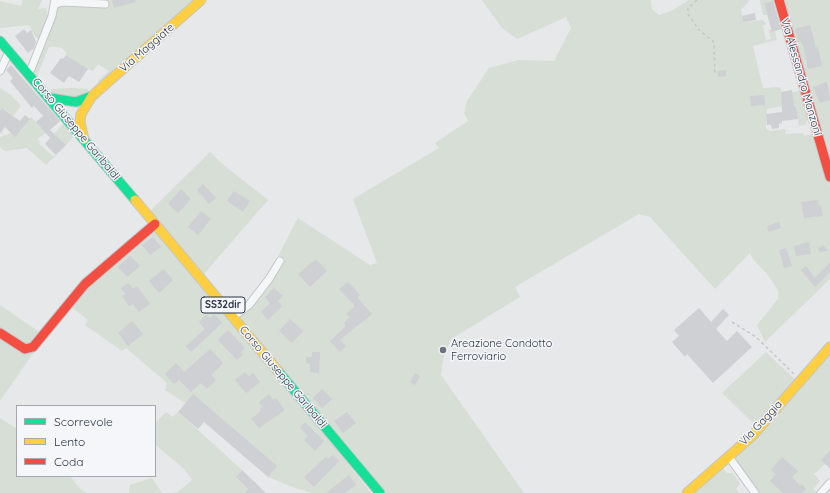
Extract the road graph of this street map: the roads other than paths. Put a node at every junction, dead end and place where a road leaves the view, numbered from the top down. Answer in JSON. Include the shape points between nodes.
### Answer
{"nodes":[{"id":1,"x":201,"y":0,"type":"edge"},
{"id":2,"x":779,"y":0,"type":"edge"},
{"id":3,"x":54,"y":3,"type":"edge"},
{"id":4,"x":105,"y":4,"type":"dead end"},
{"id":5,"x":0,"y":41,"type":"edge"},
{"id":6,"x":9,"y":52,"type":"junction"},
{"id":7,"x":0,"y":71,"type":"edge"},
{"id":8,"x":27,"y":72,"type":"junction"},
{"id":9,"x":92,"y":96,"type":"junction"},
{"id":10,"x":50,"y":98,"type":"junction"},
{"id":11,"x":76,"y":102,"type":"junction"},
{"id":12,"x":82,"y":112,"type":"junction"},
{"id":13,"x":66,"y":117,"type":"junction"},
{"id":14,"x":84,"y":139,"type":"junction"},
{"id":15,"x":830,"y":177,"type":"edge"},
{"id":16,"x":155,"y":224,"type":"junction"},
{"id":17,"x":280,"y":261,"type":"dead end"},
{"id":18,"x":233,"y":317,"type":"junction"},
{"id":19,"x":0,"y":333,"type":"edge"},
{"id":20,"x":830,"y":348,"type":"edge"},
{"id":21,"x":729,"y":457,"type":"junction"},
{"id":22,"x":830,"y":483,"type":"edge"},
{"id":23,"x":380,"y":493,"type":"edge"},
{"id":24,"x":687,"y":493,"type":"edge"},
{"id":25,"x":755,"y":493,"type":"edge"},
{"id":26,"x":821,"y":493,"type":"edge"}],
"edges":[{"from":1,"to":9,"type":"street","name":"Via Maggiate"},
{"from":2,"to":15,"type":"street","name":"Via Alessandro Manzoni"},
{"from":3,"to":4,"type":"street"},
{"from":3,"to":8,"type":"street","name":"Corso Giuseppe Garibaldi","via":[[52,16],[31,69]]},
{"from":5,"to":6,"type":"street","name":"Corso Giuseppe Garibaldi","number":"SS32dir"},
{"from":6,"to":7,"type":"street"},
{"from":6,"to":8,"type":"street","name":"Corso Giuseppe Garibaldi","number":"SS32dir"},
{"from":8,"to":10,"type":"street","name":"Corso Giuseppe Garibaldi","number":"SS32dir"},
{"from":9,"to":11,"type":"street","name":"Via Maggiate"},
{"from":9,"to":12,"type":"street","name":"Via Maggiate"},
{"from":10,"to":11,"type":"street","name":"Via Maggiate"},
{"from":10,"to":13,"type":"street","name":"Corso Giuseppe Garibaldi","number":"SS32dir"},
{"from":11,"to":13,"type":"street"},
{"from":12,"to":13,"type":"street"},
{"from":12,"to":14,"type":"street","via":[[80,122]]},
{"from":13,"to":14,"type":"street","name":"Corso Giuseppe Garibaldi","number":"SS32dir"},
{"from":14,"to":16,"type":"street","name":"Corso Giuseppe Garibaldi","number":"SS32dir"},
{"from":16,"to":18,"type":"street","name":"Corso Giuseppe Garibaldi","number":"SS32dir"},
{"from":16,"to":19,"type":"street","via":[[85,284],[33,347],[26,349]]},
{"from":17,"to":18,"type":"street","via":[[249,305]]},
{"from":18,"to":23,"type":"street","name":"Corso Giuseppe Garibaldi","number":"SS32dir"},
{"from":20,"to":21,"type":"street","name":"Via Gaggia","via":[[752,436]]},
{"from":21,"to":24,"type":"street","name":"Via Gaggia"},
{"from":21,"to":25,"type":"street"},
{"from":22,"to":26,"type":"street"}]}
